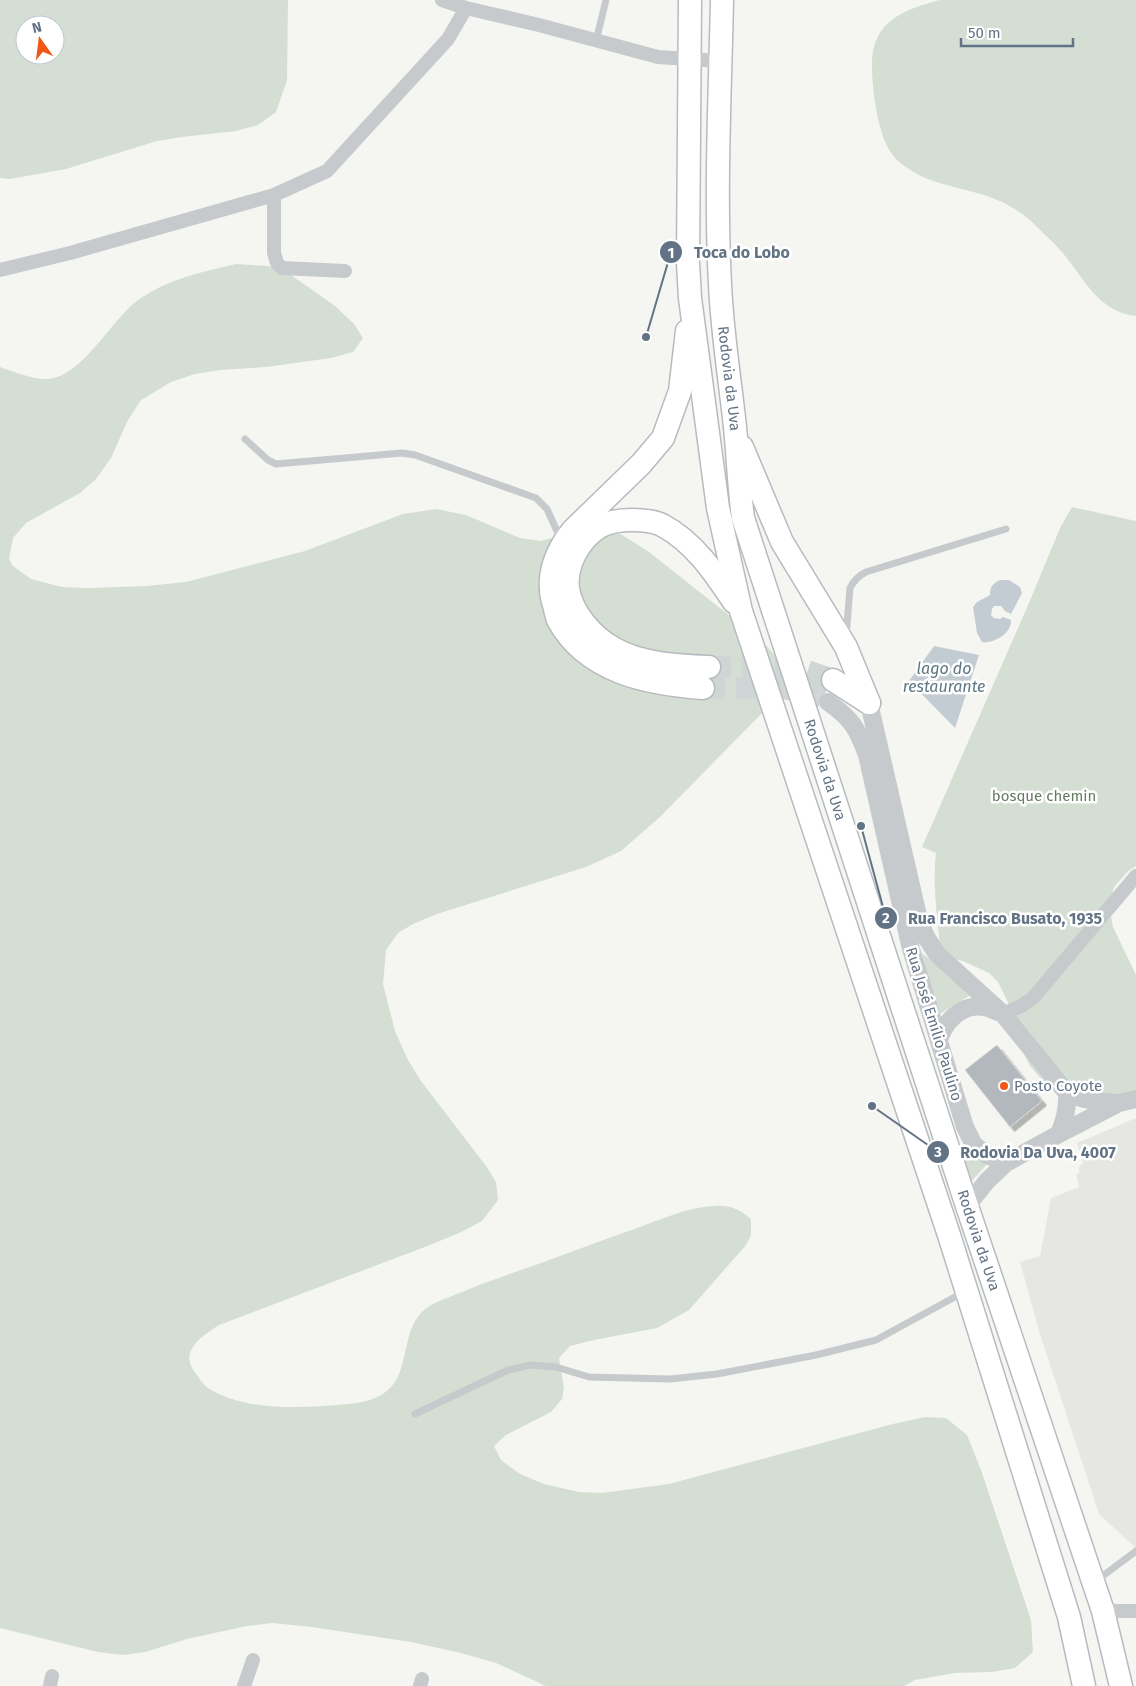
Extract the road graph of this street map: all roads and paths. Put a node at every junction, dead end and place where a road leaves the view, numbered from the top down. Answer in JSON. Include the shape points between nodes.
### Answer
{"nodes":[{"id":1,"x":442,"y":0,"type":"edge"},
{"id":2,"x":606,"y":0,"type":"edge"},
{"id":3,"x":690,"y":0,"type":"edge"},
{"id":4,"x":722,"y":0,"type":"edge"},
{"id":5,"x":466,"y":8,"type":"junction"},
{"id":6,"x":596,"y":41,"type":"junction"},
{"id":7,"x":688,"y":60,"type":"junction"},
{"id":8,"x":720,"y":61,"type":"junction"},
{"id":9,"x":274,"y":195,"type":"junction"},
{"id":10,"x":0,"y":270,"type":"edge"},
{"id":11,"x":345,"y":271,"type":"dead end"},
{"id":12,"x":690,"y":298,"type":"junction"},
{"id":13,"x":735,"y":429,"type":"junction"},
{"id":14,"x":246,"y":439,"type":"dead end"},
{"id":15,"x":1006,"y":529,"type":"dead end"},
{"id":16,"x":562,"y":543,"type":"junction"},
{"id":17,"x":741,"y":611,"type":"junction"},
{"id":18,"x":846,"y":647,"type":"junction"},
{"id":19,"x":709,"y":666,"type":"tunnel mouth"},
{"id":20,"x":703,"y":688,"type":"tunnel mouth"},
{"id":21,"x":831,"y":691,"type":"joint"},
{"id":22,"x":869,"y":703,"type":"junction"},
{"id":23,"x":1136,"y":876,"type":"edge"},
{"id":24,"x":1003,"y":1014,"type":"junction"},
{"id":25,"x":939,"y":1039,"type":"junction"},
{"id":26,"x":1067,"y":1093,"type":"junction"},
{"id":27,"x":1128,"y":1101,"type":"edge"},
{"id":28,"x":1059,"y":1134,"type":"junction"},
{"id":29,"x":1006,"y":1164,"type":"junction"},
{"id":30,"x":967,"y":1206,"type":"junction"},
{"id":31,"x":966,"y":1291,"type":"junction"},
{"id":32,"x":415,"y":1414,"type":"dead end"},
{"id":33,"x":1136,"y":1551,"type":"edge"},
{"id":34,"x":1093,"y":1583,"type":"junction"},
{"id":35,"x":1103,"y":1611,"type":"junction"},
{"id":36,"x":1136,"y":1611,"type":"edge"},
{"id":37,"x":253,"y":1660,"type":"dead end"},
{"id":38,"x":244,"y":1686,"type":"edge"},
{"id":39,"x":1084,"y":1686,"type":"edge"},
{"id":40,"x":1121,"y":1686,"type":"edge"}],
"edges":[{"from":1,"to":5,"type":"street"},
{"from":2,"to":6,"type":"lane"},
{"from":3,"to":7,"type":"main road","name":"Rodovia da Uva"},
{"from":4,"to":8,"type":"main road","name":"Rodovia da Uva"},
{"from":5,"to":6,"type":"street"},
{"from":5,"to":9,"type":"street","via":[[448,39],[327,171]]},
{"from":6,"to":7,"type":"street"},
{"from":7,"to":8,"type":"street"},
{"from":7,"to":12,"type":"main road","name":"Rodovia da Uva"},
{"from":8,"to":13,"type":"main road","name":"Rodovia da Uva","via":[[720,284]]},
{"from":9,"to":10,"type":"street"},
{"from":9,"to":11,"type":"street","via":[[274,253],[282,268]]},
{"from":12,"to":16,"type":"main road","via":[[680,391],[663,438]]},
{"from":12,"to":17,"type":"main road","name":"Rodovia da Uva","via":[[718,508]]},
{"from":13,"to":18,"type":"main road","via":[[782,542]]},
{"from":13,"to":30,"type":"main road","name":"Rodovia da Uva","via":[[738,486],[744,518]]},
{"from":14,"to":16,"type":"lane","via":[[276,464],[402,453],[415,455],[536,498],[547,508]]},
{"from":15,"to":18,"type":"lane","via":[[859,576],[850,588]]},
{"from":16,"to":20,"type":"main road","via":[[555,558],[550,591],[558,619],[577,646],[598,662],[630,677],[667,686]]},
{"from":17,"to":19,"type":"main road","via":[[699,553],[660,524],[620,520],[599,527],[582,543],[570,563],[568,589],[577,613],[593,634],[613,649],[674,666]]},
{"from":17,"to":31,"type":"main road","name":"Rodovia da Uva"},
{"from":18,"to":22,"type":"main road"},
{"from":21,"to":22,"type":"main road"},
{"from":21,"to":25,"type":"street","name":"Rua José Emílio Paulino","via":[[858,731],[867,755],[910,949]]},
{"from":22,"to":24,"type":"street","name":"Rua José Emílio Paulino","via":[[919,920],[926,938],[937,954]]},
{"from":23,"to":24,"type":"street","via":[[1033,998]]},
{"from":24,"to":25,"type":"street","via":[[977,1006],[964,1009],[952,1016]]},
{"from":24,"to":26,"type":"street","name":"Rua José Emílio Paulino"},
{"from":25,"to":29,"type":"street","name":"Rua José Emílio Paulino","via":[[965,1127],[974,1146]]},
{"from":26,"to":27,"type":"street","via":[[1102,1102]]},
{"from":26,"to":28,"type":"street","via":[[1068,1107]]},
{"from":27,"to":28,"type":"street"},
{"from":28,"to":29,"type":"street"},
{"from":29,"to":30,"type":"street","via":[[987,1180]]},
{"from":30,"to":34,"type":"main road","name":"Rodovia da Uva"},
{"from":31,"to":32,"type":"lane","via":[[876,1340],[816,1355],[717,1374],[670,1379],[589,1377],[556,1366],[530,1365],[508,1370]]},
{"from":31,"to":39,"type":"main road","name":"Rodovia da Uva","via":[[1069,1617]]},
{"from":33,"to":34,"type":"lane"},
{"from":34,"to":35,"type":"main road","name":"Rodovia da Uva"},
{"from":35,"to":36,"type":"street"},
{"from":35,"to":40,"type":"main road","name":"Rodovia da Uva"},
{"from":37,"to":38,"type":"street"}]}
